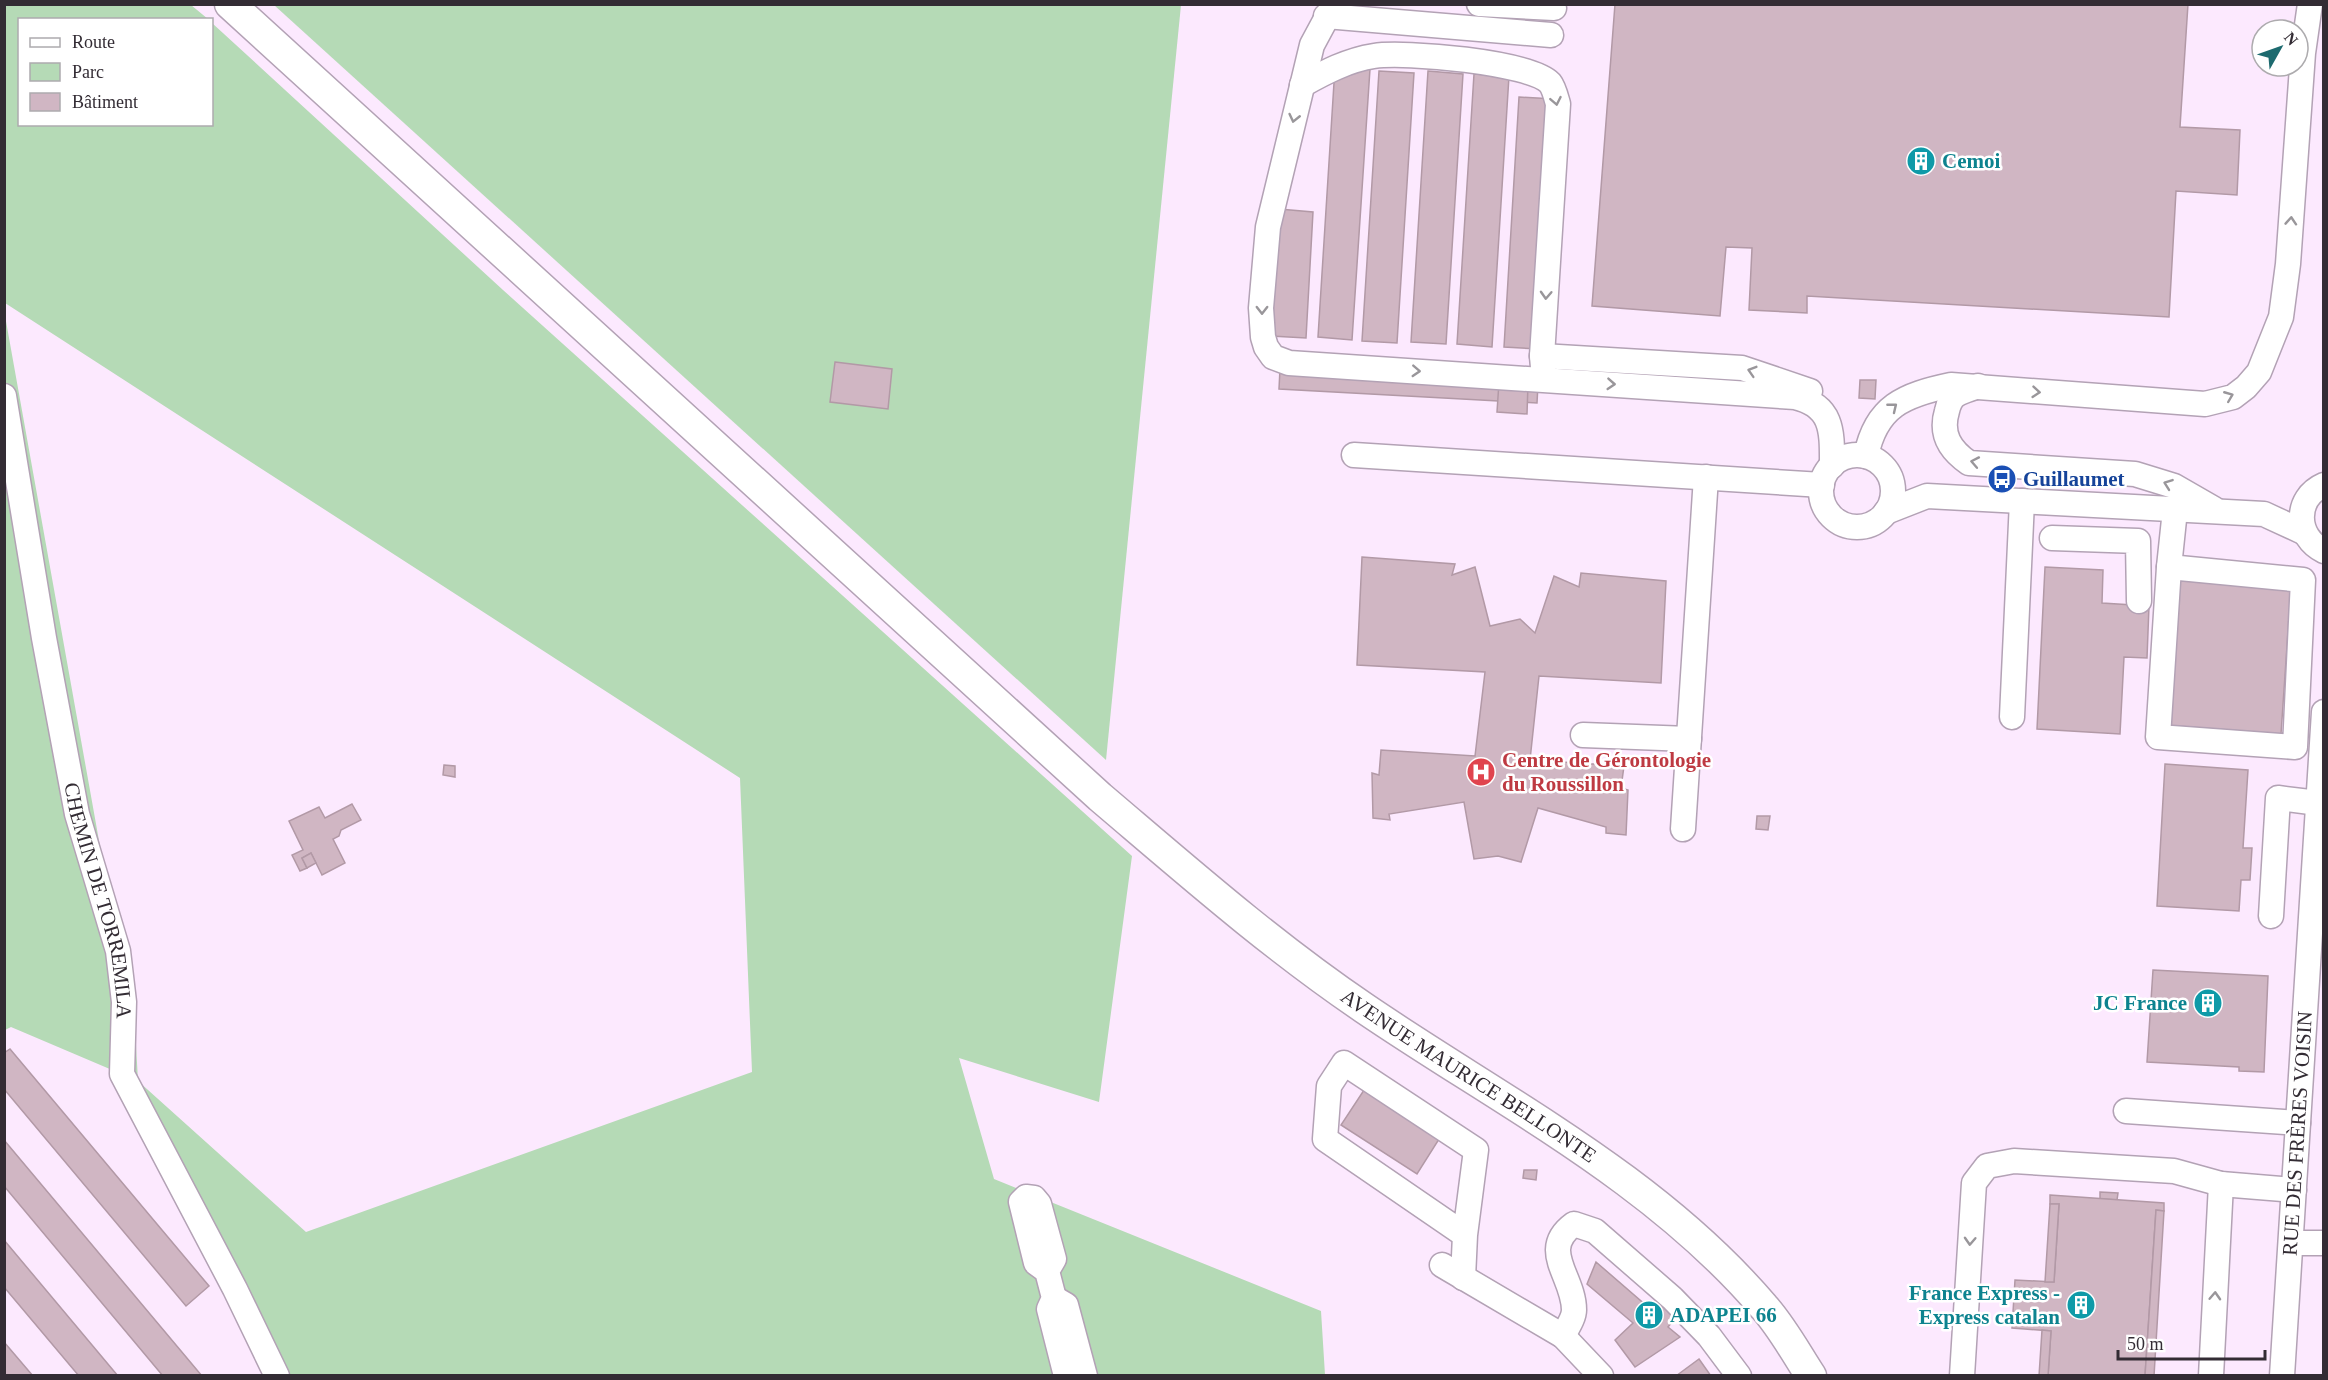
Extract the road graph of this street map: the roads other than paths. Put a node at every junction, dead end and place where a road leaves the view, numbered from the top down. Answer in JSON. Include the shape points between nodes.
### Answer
{"nodes":[{"id":1,"x":230,"y":4,"type":"edge"},
{"id":2,"x":1358,"y":4,"type":"edge"},
{"id":3,"x":1479,"y":4,"type":"edge"},
{"id":4,"x":2310,"y":4,"type":"edge"},
{"id":5,"x":1554,"y":8,"type":"dead end"},
{"id":6,"x":1330,"y":10,"type":"edge"},
{"id":7,"x":1551,"y":35,"type":"dead end"},
{"id":8,"x":1302,"y":85,"type":"junction"},
{"id":9,"x":1543,"y":368,"type":"junction"},
{"id":10,"x":1978,"y":386,"type":"junction"},
{"id":11,"x":4,"y":396,"type":"edge"},
{"id":12,"x":1354,"y":455,"type":"dead end"},
{"id":13,"x":1860,"y":456,"type":"junction"},
{"id":14,"x":1827,"y":475,"type":"junction"},
{"id":15,"x":1889,"y":476,"type":"junction"},
{"id":16,"x":1706,"y":477,"type":"junction"},
{"id":17,"x":2318,"y":488,"type":"edge"},
{"id":18,"x":1927,"y":496,"type":"junction"},
{"id":19,"x":2022,"y":501,"type":"junction"},
{"id":20,"x":2137,"y":508,"type":"junction"},
{"id":21,"x":2175,"y":510,"type":"junction"},
{"id":22,"x":1886,"y":512,"type":"junction"},
{"id":23,"x":2219,"y":512,"type":"junction"},
{"id":24,"x":2264,"y":514,"type":"junction"},
{"id":25,"x":2052,"y":538,"type":"dead end"},
{"id":26,"x":2138,"y":542,"type":"junction"},
{"id":27,"x":2317,"y":547,"type":"edge"},
{"id":28,"x":2169,"y":567,"type":"junction"},
{"id":29,"x":2139,"y":601,"type":"dead end"},
{"id":30,"x":2324,"y":712,"type":"edge"},
{"id":31,"x":2012,"y":717,"type":"dead end"},
{"id":32,"x":1583,"y":735,"type":"dead end"},
{"id":33,"x":1689,"y":739,"type":"junction"},
{"id":34,"x":2322,"y":756,"type":"edge"},
{"id":35,"x":2318,"y":803,"type":"junction"},
{"id":36,"x":1683,"y":829,"type":"dead end"},
{"id":37,"x":2271,"y":916,"type":"dead end"},
{"id":38,"x":2126,"y":1111,"type":"dead end"},
{"id":39,"x":2298,"y":1123,"type":"junction"},
{"id":40,"x":2221,"y":1184,"type":"junction"},
{"id":41,"x":2294,"y":1190,"type":"junction"},
{"id":42,"x":1465,"y":1234,"type":"junction"},
{"id":43,"x":2291,"y":1243,"type":"junction"},
{"id":44,"x":2324,"y":1244,"type":"edge"},
{"id":45,"x":1442,"y":1266,"type":"dead end"},
{"id":46,"x":1047,"y":1271,"type":"dead end"},
{"id":47,"x":1463,"y":1278,"type":"junction"},
{"id":48,"x":1054,"y":1298,"type":"junction"},
{"id":49,"x":1563,"y":1336,"type":"junction"},
{"id":50,"x":277,"y":1376,"type":"edge"},
{"id":51,"x":1066,"y":1376,"type":"edge"},
{"id":52,"x":1085,"y":1376,"type":"edge"},
{"id":53,"x":1601,"y":1376,"type":"edge"},
{"id":54,"x":1739,"y":1376,"type":"edge"},
{"id":55,"x":1811,"y":1376,"type":"edge"},
{"id":56,"x":1962,"y":1376,"type":"edge"},
{"id":57,"x":2211,"y":1376,"type":"edge"},
{"id":58,"x":2282,"y":1376,"type":"edge"}],
"edges":[{"from":1,"to":55,"type":"main road","name":"AVENUE MAURICE BELLONTE","via":[[1100,797],[1247,921],[1364,1008],[1624,1177],[1706,1247],[1765,1308]]},
{"from":2,"to":6,"type":"street"},
{"from":3,"to":5,"type":"street"},
{"from":10,"to":4,"type":"street","one_way":true,"via":[[2205,404],[2233,397],[2246,387],[2259,372],[2281,316],[2289,264],[2303,53]]},
{"from":6,"to":7,"type":"street"},
{"from":6,"to":8,"type":"street","via":[[1312,45]]},
{"from":8,"to":9,"type":"street","one_way":true,"via":[[1327,71],[1376,55],[1483,62],[1515,68],[1551,84],[1558,104]]},
{"from":8,"to":9,"type":"street","one_way":true,"via":[[1268,226],[1261,308],[1263,337],[1273,357],[1289,363]]},
{"from":13,"to":9,"type":"street","one_way":true,"via":[[1828,403],[1783,380],[1742,368]]},
{"from":9,"to":14,"type":"street","one_way":true,"via":[[1807,400],[1828,418],[1832,434]]},
{"from":13,"to":10,"type":"street","one_way":true,"via":[[1891,406],[1933,389]]},
{"from":23,"to":10,"type":"street","one_way":true,"via":[[2174,486],[2135,474],[1969,463],[1947,442],[1944,424],[1947,408],[1955,396]]},
{"from":11,"to":50,"type":"street","name":"CHEMIN DE TORREMILA","via":[[77,814],[118,951],[124,1002],[122,1074]]},
{"from":12,"to":16,"type":"street"},
{"from":13,"to":14,"type":"street","via":[[1838,460]]},
{"from":13,"to":15,"type":"street","via":[[1884,467]]},
{"from":14,"to":16,"type":"street"},
{"from":14,"to":22,"type":"street","via":[[1824,506],[1839,522],[1859,527]]},
{"from":15,"to":18,"type":"street"},
{"from":15,"to":22,"type":"street","via":[[1893,494]]},
{"from":16,"to":33,"type":"street"},
{"from":17,"to":24,"type":"street"},
{"from":17,"to":27,"type":"street","via":[[2301,522]]},
{"from":18,"to":19,"type":"street"},
{"from":18,"to":22,"type":"street"},
{"from":19,"to":20,"type":"street"},
{"from":19,"to":31,"type":"street"},
{"from":20,"to":21,"type":"street"},
{"from":20,"to":26,"type":"street"},
{"from":21,"to":23,"type":"street"},
{"from":21,"to":28,"type":"street"},
{"from":23,"to":24,"type":"street"},
{"from":24,"to":27,"type":"street"},
{"from":25,"to":26,"type":"street"},
{"from":26,"to":29,"type":"street"},
{"from":28,"to":28,"type":"street","via":[[2158,737],[2295,747],[2303,580]]},
{"from":30,"to":34,"type":"street","name":"RUE DES FRÈRES VOISIN"},
{"from":32,"to":33,"type":"street"},
{"from":33,"to":36,"type":"street"},
{"from":34,"to":35,"type":"street","name":"RUE DES FRÈRES VOISIN"},
{"from":35,"to":37,"type":"street","via":[[2278,798]]},
{"from":35,"to":39,"type":"street","name":"RUE DES FRÈRES VOISIN"},
{"from":38,"to":39,"type":"street"},
{"from":39,"to":41,"type":"street","name":"RUE DES FRÈRES VOISIN"},
{"from":40,"to":41,"type":"street"},
{"from":40,"to":56,"type":"street","one_way":true,"via":[[2174,1171],[2014,1161],[1987,1166],[1974,1183]]},
{"from":57,"to":40,"type":"street","one_way":true},
{"from":41,"to":43,"type":"street","name":"RUE DES FRÈRES VOISIN"},
{"from":42,"to":42,"type":"street","via":[[1476,1150],[1344,1063],[1329,1086],[1324,1139]]},
{"from":42,"to":47,"type":"street"},
{"from":43,"to":44,"type":"street"},
{"from":43,"to":58,"type":"street","name":"RUE DES FRÈRES VOISIN"},
{"from":45,"to":47,"type":"street"},
{"from":46,"to":48,"type":"street"},
{"from":47,"to":49,"type":"street"},
{"from":48,"to":51,"type":"street","via":[[1049,1309]]},
{"from":48,"to":52,"type":"street","via":[[1066,1305]]},
{"from":49,"to":53,"type":"street"},
{"from":49,"to":54,"type":"street","via":[[1575,1313],[1556,1247],[1561,1234],[1574,1224],[1595,1231],[1672,1298],[1709,1336]]}]}
